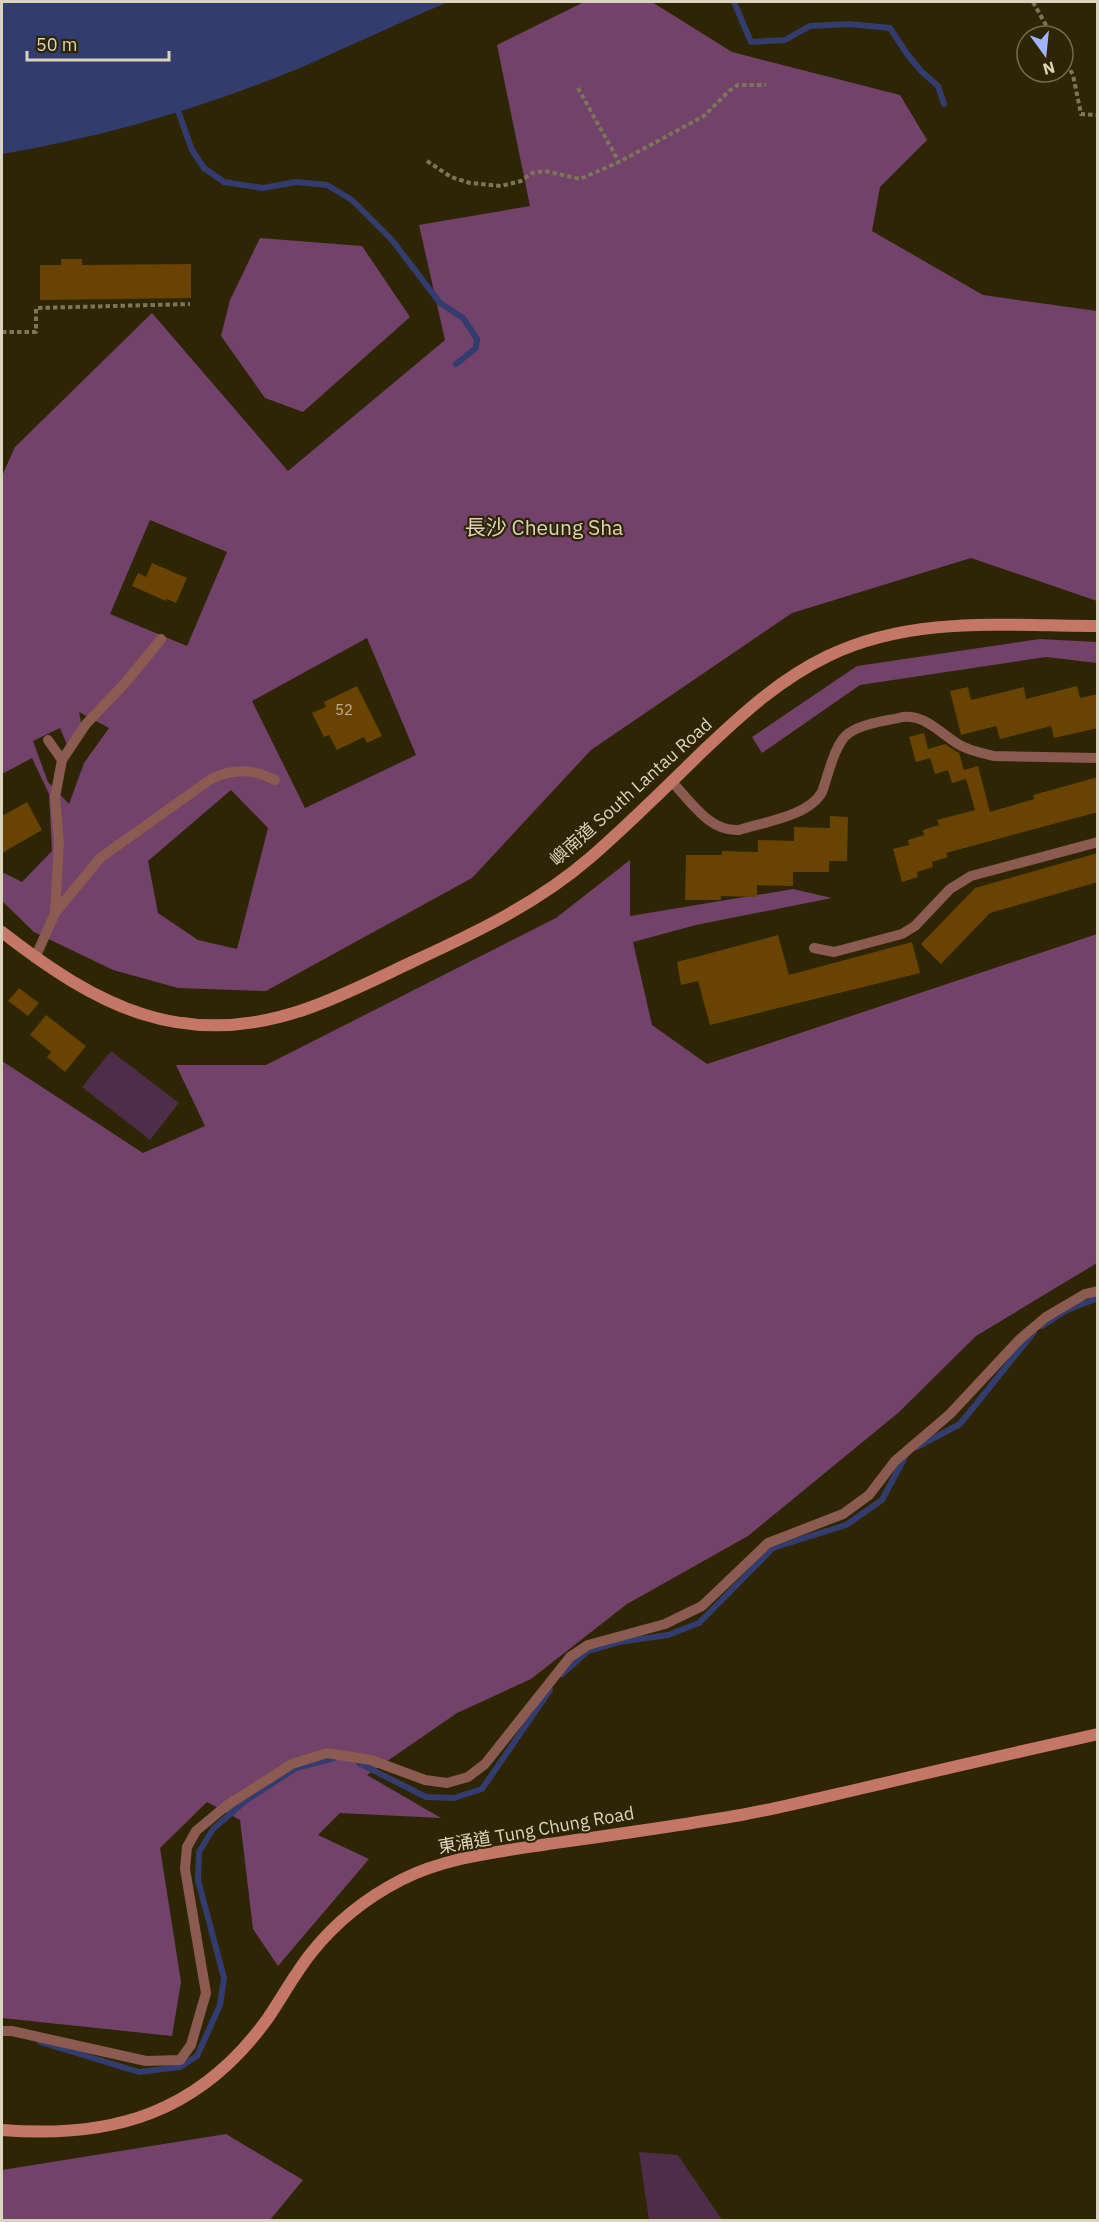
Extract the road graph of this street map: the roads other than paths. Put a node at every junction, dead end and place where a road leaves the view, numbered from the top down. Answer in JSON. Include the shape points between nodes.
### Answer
{"nodes":[{"id":1,"x":1098,"y":626,"type":"edge"},
{"id":2,"x":161,"y":639,"type":"dead end"},
{"id":3,"x":48,"y":740,"type":"dead end"},
{"id":4,"x":1098,"y":758,"type":"edge"},
{"id":5,"x":62,"y":760,"type":"junction"},
{"id":6,"x":275,"y":780,"type":"dead end"},
{"id":7,"x":671,"y":781,"type":"junction"},
{"id":8,"x":1098,"y":842,"type":"edge"},
{"id":9,"x":55,"y":913,"type":"junction"},
{"id":10,"x":2,"y":932,"type":"edge"},
{"id":11,"x":814,"y":948,"type":"dead end"},
{"id":12,"x":35,"y":958,"type":"junction"},
{"id":13,"x":1098,"y":1291,"type":"edge"},
{"id":14,"x":1098,"y":1734,"type":"edge"},
{"id":15,"x":2,"y":2031,"type":"edge"},
{"id":16,"x":2,"y":2130,"type":"edge"}],
"edges":[{"from":1,"to":7,"type":"main road","name":"嶼南道 South Lantau Road","via":[[956,625],[903,631],[851,646],[810,665],[768,693]]},
{"from":2,"to":5,"type":"lane","via":[[86,724]]},
{"from":3,"to":5,"type":"lane"},
{"from":4,"to":7,"type":"lane","via":[[982,753],[958,744],[926,721],[903,717],[846,735],[838,746],[822,792],[807,808],[730,831],[714,825]]},
{"from":5,"to":9,"type":"lane","via":[[55,797],[59,842]]},
{"from":6,"to":9,"type":"lane","via":[[250,770],[211,779],[100,858]]},
{"from":7,"to":12,"type":"main road","name":"嶼南道 South Lantau Road","via":[[588,859],[514,912],[351,991],[283,1016],[211,1026],[145,1016],[98,997]]},
{"from":8,"to":11,"type":"lane","via":[[971,876],[950,889],[915,926],[902,934],[834,952]]},
{"from":9,"to":12,"type":"lane"},
{"from":10,"to":12,"type":"main road","name":"嶼南道 South Lantau Road"},
{"from":13,"to":15,"type":"lane","via":[[1085,1294],[1046,1317],[1020,1339],[950,1414],[894,1461],[869,1495],[843,1514],[768,1543],[702,1606],[665,1623],[588,1645],[570,1657],[485,1764],[468,1777],[447,1783],[425,1780],[371,1760],[327,1754],[292,1764],[226,1806],[196,1831],[187,1847],[185,1869],[206,1992],[191,2045],[180,2060],[146,2061]]},
{"from":14,"to":16,"type":"main road","name":"東涌道 Tung Chung Road","via":[[761,1811],[427,1868],[351,1912],[310,1954],[242,2050],[206,2082],[170,2104],[109,2127],[71,2132]]}]}
